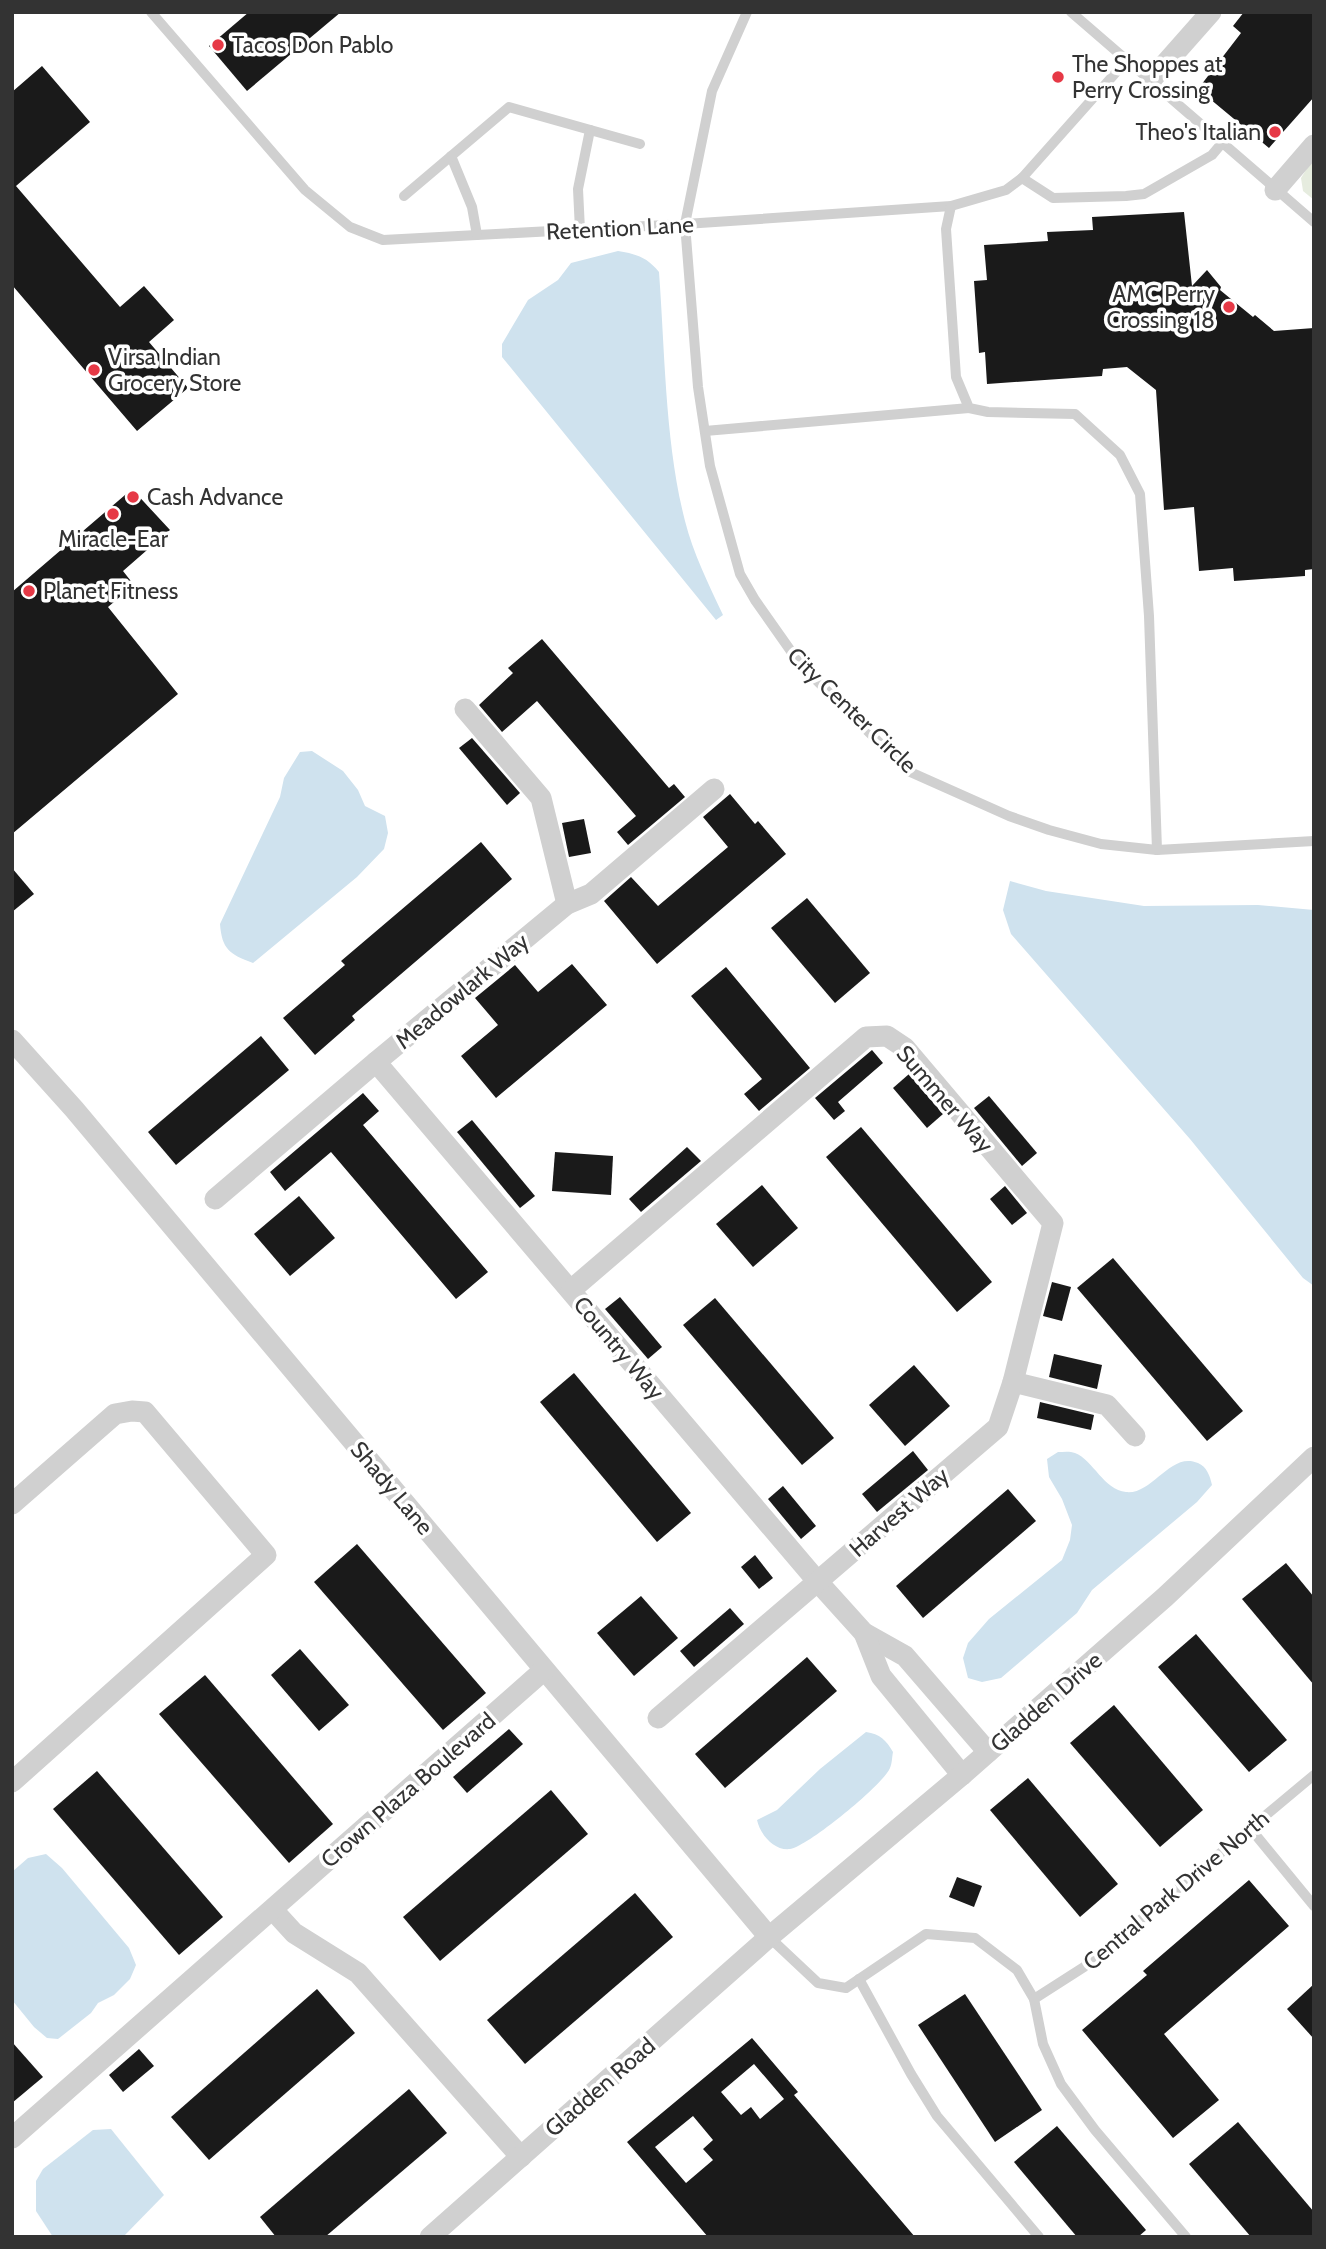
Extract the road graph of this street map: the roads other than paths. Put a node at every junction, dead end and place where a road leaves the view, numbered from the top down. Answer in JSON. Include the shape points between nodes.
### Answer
{"nodes":[{"id":1,"x":152,"y":12,"type":"edge"},
{"id":2,"x":747,"y":12,"type":"edge"},
{"id":3,"x":1071,"y":12,"type":"edge"},
{"id":4,"x":1211,"y":12,"type":"edge"},
{"id":5,"x":1127,"y":60,"type":"junction"},
{"id":6,"x":1150,"y":81,"type":"junction"},
{"id":7,"x":590,"y":130,"type":"junction"},
{"id":8,"x":1222,"y":143,"type":"junction"},
{"id":9,"x":640,"y":144,"type":"dead end"},
{"id":10,"x":1314,"y":145,"type":"edge"},
{"id":11,"x":451,"y":156,"type":"junction"},
{"id":12,"x":1022,"y":178,"type":"junction"},
{"id":13,"x":1275,"y":190,"type":"junction"},
{"id":14,"x":404,"y":196,"type":"dead end"},
{"id":15,"x":951,"y":206,"type":"junction"},
{"id":16,"x":1314,"y":222,"type":"edge"},
{"id":17,"x":685,"y":225,"type":"junction"},
{"id":18,"x":580,"y":230,"type":"junction"},
{"id":19,"x":477,"y":235,"type":"junction"},
{"id":20,"x":970,"y":408,"type":"junction"},
{"id":21,"x":705,"y":431,"type":"junction"},
{"id":22,"x":464,"y":709,"type":"dead end"},
{"id":23,"x":714,"y":789,"type":"dead end"},
{"id":24,"x":1314,"y":841,"type":"edge"},
{"id":25,"x":1157,"y":850,"type":"junction"},
{"id":26,"x":567,"y":904,"type":"junction"},
{"id":27,"x":12,"y":1040,"type":"edge"},
{"id":28,"x":376,"y":1062,"type":"junction"},
{"id":29,"x":215,"y":1199,"type":"dead end"},
{"id":30,"x":571,"y":1290,"type":"junction"},
{"id":31,"x":1013,"y":1382,"type":"junction"},
{"id":32,"x":1135,"y":1436,"type":"dead end"},
{"id":33,"x":1314,"y":1457,"type":"edge"},
{"id":34,"x":12,"y":1504,"type":"edge"},
{"id":35,"x":818,"y":1582,"type":"junction"},
{"id":36,"x":864,"y":1633,"type":"junction"},
{"id":37,"x":544,"y":1670,"type":"junction"},
{"id":38,"x":658,"y":1718,"type":"dead end"},
{"id":39,"x":988,"y":1752,"type":"junction"},
{"id":40,"x":14,"y":1775,"type":"edge"},
{"id":41,"x":962,"y":1775,"type":"junction"},
{"id":42,"x":1314,"y":1775,"type":"edge"},
{"id":43,"x":1250,"y":1828,"type":"junction"},
{"id":44,"x":1314,"y":1906,"type":"edge"},
{"id":45,"x":272,"y":1910,"type":"junction"},
{"id":46,"x":769,"y":1937,"type":"junction"},
{"id":47,"x":859,"y":1979,"type":"junction"},
{"id":48,"x":1034,"y":1999,"type":"junction"},
{"id":49,"x":12,"y":2138,"type":"edge"},
{"id":50,"x":521,"y":2157,"type":"junction"},
{"id":51,"x":430,"y":2237,"type":"edge"},
{"id":52,"x":1039,"y":2237,"type":"edge"},
{"id":53,"x":1186,"y":2237,"type":"edge"}],
"edges":[{"from":1,"to":19,"type":"lane","name":"Retention Lane","via":[[305,190],[350,227],[383,240]]},
{"from":2,"to":17,"type":"lane","name":"City Center Circle","via":[[712,91]]},
{"from":3,"to":5,"type":"lane"},
{"from":4,"to":6,"type":"street"},
{"from":5,"to":6,"type":"lane"},
{"from":5,"to":12,"type":"lane","name":"Retention Lane"},
{"from":6,"to":8,"type":"lane"},
{"from":7,"to":9,"type":"lane"},
{"from":7,"to":11,"type":"lane","via":[[509,107]]},
{"from":7,"to":18,"type":"lane","via":[[578,189]]},
{"from":8,"to":12,"type":"lane","via":[[1212,155],[1144,194],[1053,198]]},
{"from":8,"to":13,"type":"lane"},
{"from":10,"to":13,"type":"street"},
{"from":11,"to":14,"type":"lane"},
{"from":11,"to":19,"type":"lane","via":[[472,207]]},
{"from":12,"to":15,"type":"lane","name":"Retention Lane","via":[[1006,190]]},
{"from":13,"to":16,"type":"lane"},
{"from":15,"to":17,"type":"lane","name":"Retention Lane"},
{"from":15,"to":20,"type":"lane","via":[[946,229],[956,377]]},
{"from":17,"to":18,"type":"lane","name":"Retention Lane"},
{"from":17,"to":21,"type":"lane","name":"City Center Circle"},
{"from":18,"to":19,"type":"lane","name":"Retention Lane"},
{"from":20,"to":21,"type":"lane"},
{"from":20,"to":25,"type":"lane","via":[[1075,414],[1120,455],[1140,494]]},
{"from":21,"to":25,"type":"lane","name":"City Center Circle","via":[[740,575],[800,664],[908,771],[1049,830],[1101,844]]},
{"from":22,"to":26,"type":"street","via":[[541,798]]},
{"from":23,"to":26,"type":"street","name":"Meadowlark Way","via":[[591,894]]},
{"from":24,"to":25,"type":"lane","name":"City Center Circle"},
{"from":26,"to":28,"type":"street","name":"Meadowlark Way"},
{"from":27,"to":37,"type":"street","name":"Shady Lane"},
{"from":28,"to":29,"type":"street","name":"Meadowlark Way"},
{"from":28,"to":30,"type":"street","name":"Country Way"},
{"from":30,"to":31,"type":"street","name":"Summer Way","via":[[866,1037],[887,1035],[905,1048],[1053,1223]]},
{"from":30,"to":35,"type":"street","name":"Country Way"},
{"from":31,"to":32,"type":"street","via":[[1107,1405]]},
{"from":31,"to":35,"type":"street","name":"Harvest Way","via":[[998,1427]]},
{"from":33,"to":39,"type":"street","name":"Gladden Drive","via":[[1165,1597]]},
{"from":34,"to":40,"type":"street","via":[[115,1414],[145,1412],[267,1555]]},
{"from":35,"to":36,"type":"street","name":"Country Way"},
{"from":35,"to":38,"type":"street","name":"Harvest Way"},
{"from":36,"to":39,"type":"street","via":[[905,1656]]},
{"from":36,"to":41,"type":"street","via":[[881,1676]]},
{"from":37,"to":45,"type":"street","name":"Crown Plaza Boulevard"},
{"from":37,"to":46,"type":"street","name":"Shady Lane"},
{"from":39,"to":41,"type":"street","name":"Gladden Drive"},
{"from":41,"to":46,"type":"street","name":"Gladden Drive"},
{"from":42,"to":43,"type":"lane","name":"Central Park Drive North"},
{"from":43,"to":44,"type":"lane"},
{"from":43,"to":48,"type":"lane","name":"Central Park Drive North","via":[[1084,1967]]},
{"from":45,"to":49,"type":"street","name":"Crown Plaza Boulevard"},
{"from":45,"to":50,"type":"street","via":[[293,1933],[358,1973]]},
{"from":46,"to":47,"type":"lane","via":[[818,1983],[846,1987]]},
{"from":46,"to":50,"type":"street","name":"Gladden Road"},
{"from":47,"to":48,"type":"lane","via":[[926,1934],[975,1938],[1017,1970]]},
{"from":47,"to":52,"type":"lane","via":[[937,2116]]},
{"from":48,"to":53,"type":"lane","via":[[1043,2044],[1061,2084]]},
{"from":50,"to":51,"type":"street","name":"Gladden Road"}]}
